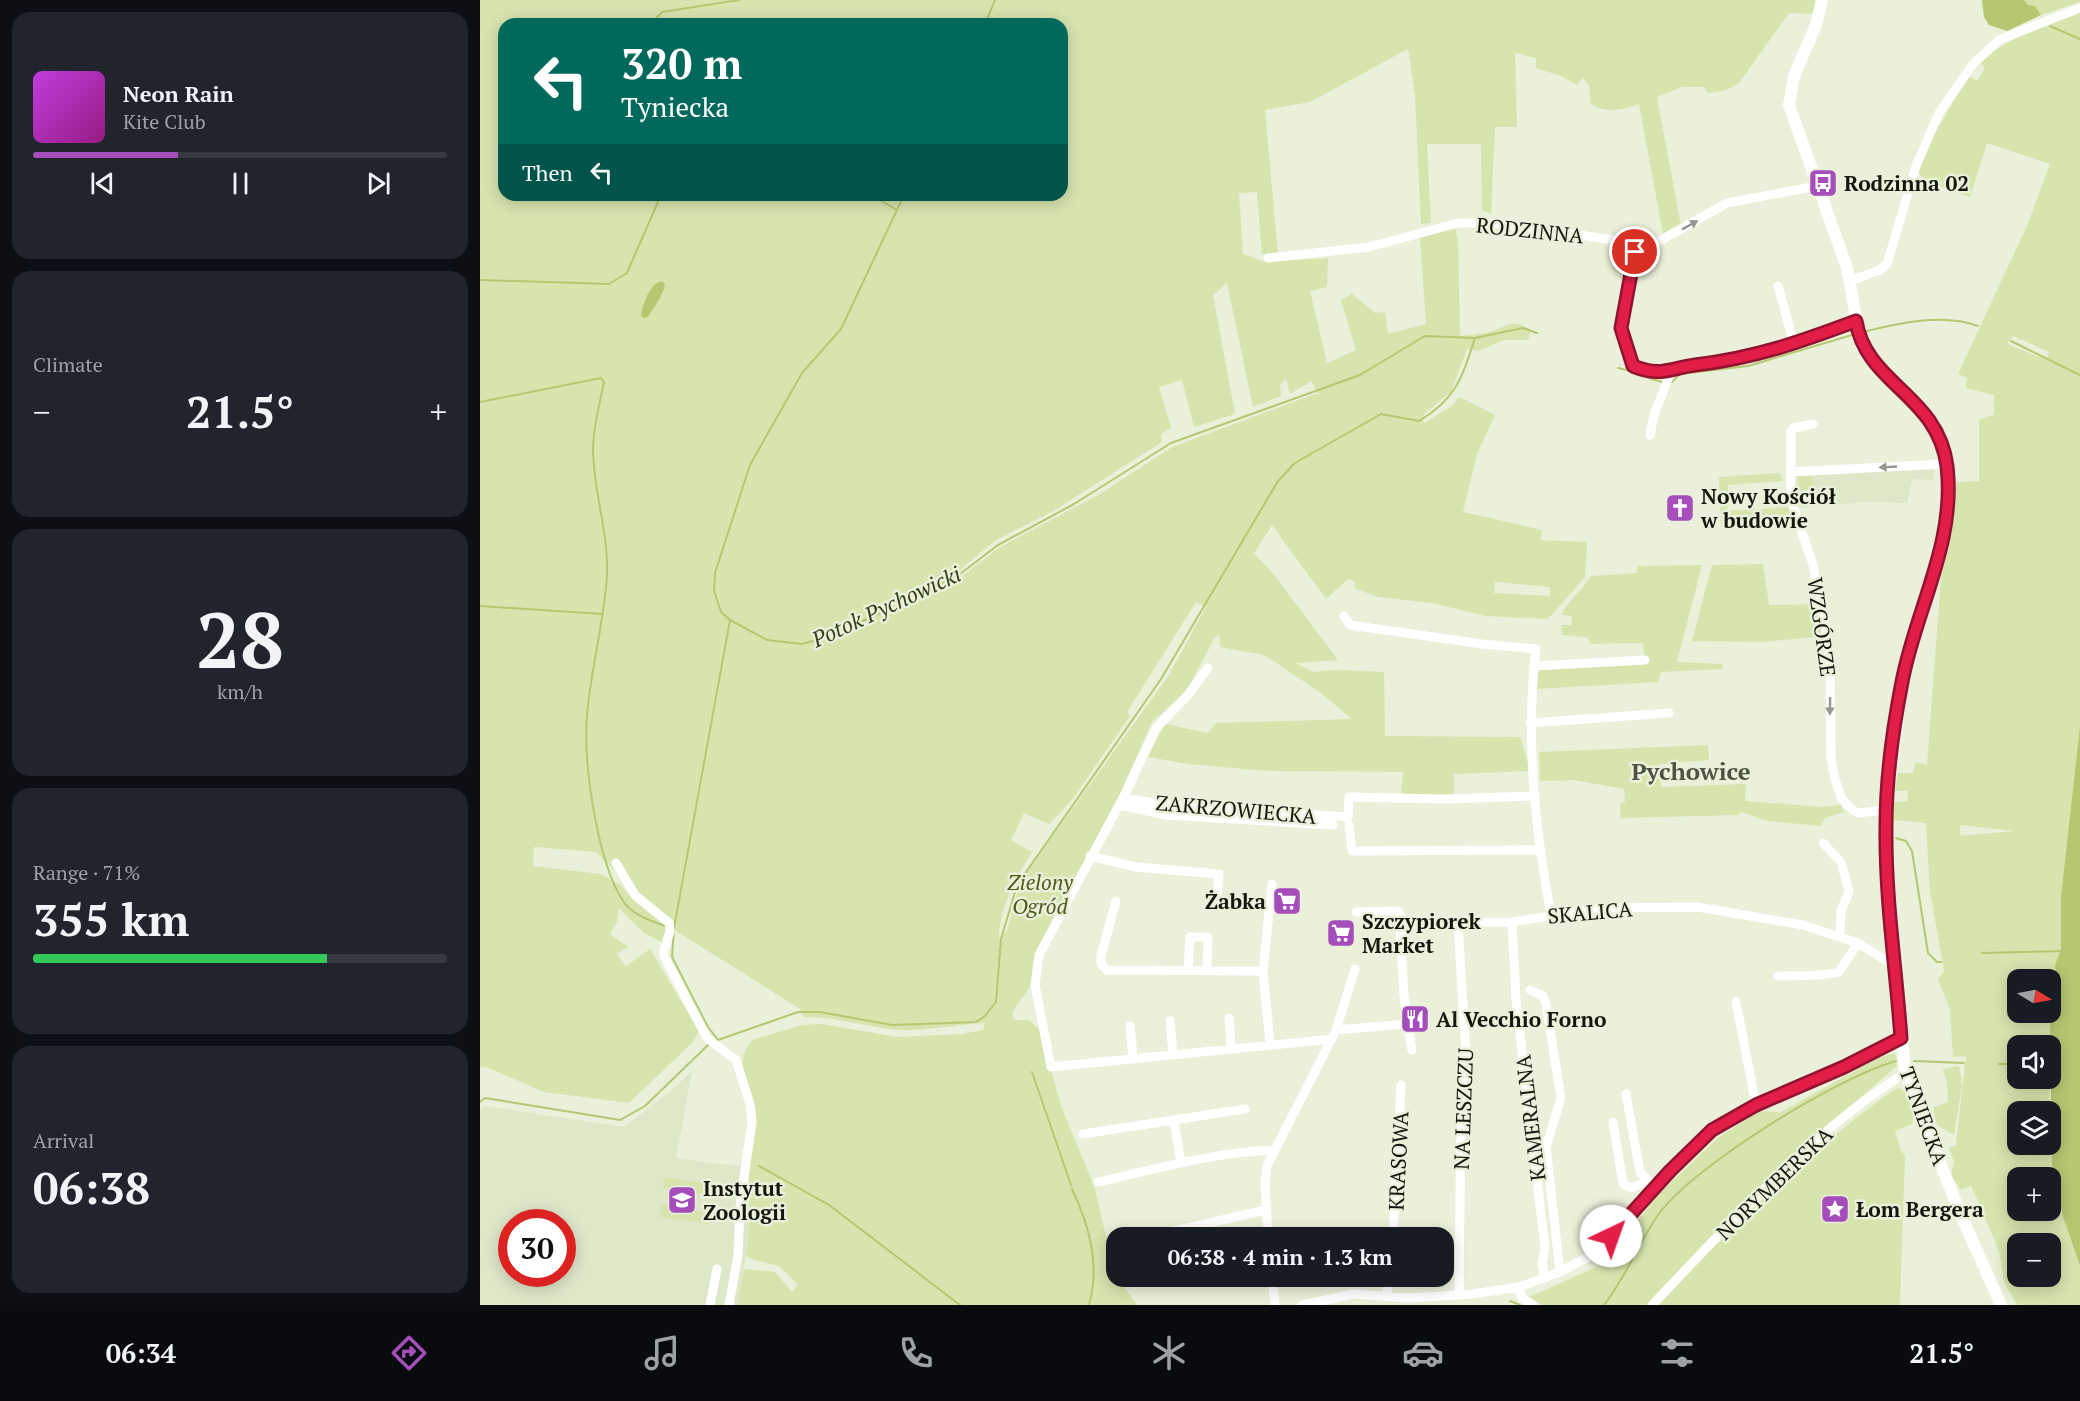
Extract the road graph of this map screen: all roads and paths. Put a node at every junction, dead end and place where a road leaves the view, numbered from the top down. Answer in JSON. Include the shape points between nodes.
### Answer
{"nodes":[{"id":1,"x":1822,"y":0,"type":"edge"},
{"id":2,"x":2080,"y":8,"type":"edge"},
{"id":3,"x":1817,"y":186,"type":"junction"},
{"id":4,"x":1636,"y":248,"type":"junction"},
{"id":5,"x":1268,"y":258,"type":"dead end"},
{"id":6,"x":1850,"y":281,"type":"junction"},
{"id":7,"x":1778,"y":285,"type":"dead end"},
{"id":8,"x":1856,"y":321,"type":"junction"},
{"id":9,"x":1794,"y":345,"type":"junction"},
{"id":10,"x":1671,"y":371,"type":"junction"},
{"id":11,"x":1813,"y":424,"type":"dead end"},
{"id":12,"x":1650,"y":435,"type":"dead end"},
{"id":13,"x":1946,"y":464,"type":"junction"},
{"id":14,"x":1790,"y":472,"type":"junction"},
{"id":15,"x":1344,"y":616,"type":"dead end"},
{"id":16,"x":1645,"y":660,"type":"dead end"},
{"id":17,"x":1534,"y":666,"type":"junction"},
{"id":18,"x":1208,"y":668,"type":"dead end"},
{"id":19,"x":1669,"y":713,"type":"dead end"},
{"id":20,"x":1530,"y":723,"type":"junction"},
{"id":21,"x":1535,"y":796,"type":"junction"},
{"id":22,"x":1121,"y":801,"type":"junction"},
{"id":23,"x":1886,"y":810,"type":"junction"},
{"id":24,"x":1349,"y":821,"type":"junction"},
{"id":25,"x":1333,"y":825,"type":"dead end"},
{"id":26,"x":1823,"y":843,"type":"dead end"},
{"id":27,"x":1541,"y":850,"type":"junction"},
{"id":28,"x":1090,"y":856,"type":"junction"},
{"id":29,"x":616,"y":863,"type":"dead end"},
{"id":30,"x":1272,"y":884,"type":"dead end"},
{"id":31,"x":1116,"y":901,"type":"dead end"},
{"id":32,"x":1269,"y":905,"type":"junction"},
{"id":33,"x":1356,"y":912,"type":"dead end"},
{"id":34,"x":1551,"y":915,"type":"junction"},
{"id":35,"x":1512,"y":922,"type":"junction"},
{"id":36,"x":1406,"y":923,"type":"junction"},
{"id":37,"x":1458,"y":923,"type":"junction"},
{"id":38,"x":1840,"y":937,"type":"junction"},
{"id":39,"x":1858,"y":943,"type":"junction"},
{"id":40,"x":1895,"y":966,"type":"junction"},
{"id":41,"x":1188,"y":969,"type":"junction"},
{"id":42,"x":1355,"y":969,"type":"dead end"},
{"id":43,"x":1207,"y":970,"type":"junction"},
{"id":44,"x":1263,"y":971,"type":"junction"},
{"id":45,"x":1778,"y":976,"type":"dead end"},
{"id":46,"x":1530,"y":990,"type":"dead end"},
{"id":47,"x":1736,"y":1002,"type":"dead end"},
{"id":48,"x":1229,"y":1018,"type":"dead end"},
{"id":49,"x":1170,"y":1021,"type":"dead end"},
{"id":50,"x":1407,"y":1024,"type":"junction"},
{"id":51,"x":1130,"y":1026,"type":"dead end"},
{"id":52,"x":1334,"y":1035,"type":"junction"},
{"id":53,"x":1901,"y":1038,"type":"junction"},
{"id":54,"x":1270,"y":1044,"type":"junction"},
{"id":55,"x":1231,"y":1048,"type":"junction"},
{"id":56,"x":1412,"y":1050,"type":"dead end"},
{"id":57,"x":1173,"y":1054,"type":"junction"},
{"id":58,"x":1133,"y":1058,"type":"junction"},
{"id":59,"x":1905,"y":1073,"type":"junction"},
{"id":60,"x":1401,"y":1085,"type":"dead end"},
{"id":61,"x":1626,"y":1095,"type":"dead end"},
{"id":62,"x":1756,"y":1105,"type":"junction"},
{"id":63,"x":1245,"y":1109,"type":"dead end"},
{"id":64,"x":1174,"y":1121,"type":"junction"},
{"id":65,"x":1613,"y":1122,"type":"dead end"},
{"id":66,"x":1083,"y":1134,"type":"dead end"},
{"id":67,"x":1274,"y":1150,"type":"junction"},
{"id":68,"x":1181,"y":1163,"type":"junction"},
{"id":69,"x":1098,"y":1182,"type":"dead end"},
{"id":70,"x":1651,"y":1184,"type":"junction"},
{"id":71,"x":1266,"y":1209,"type":"junction"},
{"id":72,"x":1190,"y":1227,"type":"edge"},
{"id":73,"x":1267,"y":1227,"type":"edge"},
{"id":74,"x":1394,"y":1227,"type":"edge"},
{"id":75,"x":717,"y":1269,"type":"dead end"},
{"id":76,"x":1560,"y":1272,"type":"junction"},
{"id":77,"x":1545,"y":1278,"type":"junction"},
{"id":78,"x":1273,"y":1287,"type":"edge"},
{"id":79,"x":1388,"y":1287,"type":"edge"},
{"id":80,"x":1518,"y":1287,"type":"junction"},
{"id":81,"x":1458,"y":1295,"type":"junction"},
{"id":82,"x":1387,"y":1296,"type":"junction"},
{"id":83,"x":710,"y":1305,"type":"edge"},
{"id":84,"x":729,"y":1305,"type":"edge"},
{"id":85,"x":1275,"y":1305,"type":"edge"},
{"id":86,"x":1302,"y":1305,"type":"edge"},
{"id":87,"x":1533,"y":1305,"type":"edge"},
{"id":88,"x":1652,"y":1305,"type":"edge"},
{"id":89,"x":2001,"y":1305,"type":"edge"}],
"edges":[{"from":1,"to":3,"type":"street","name":"TYNIECKA","via":[[1789,92],[1792,114]]},
{"from":2,"to":6,"type":"street","via":[[1999,40],[1980,56],[1940,114],[1916,166],[1887,264]]},
{"from":4,"to":3,"type":"street","one_way":true,"via":[[1663,239],[1727,203]]},
{"from":3,"to":6,"type":"street","name":"TYNIECKA"},
{"from":4,"to":5,"type":"street","name":"RODZINNA","via":[[1613,240],[1546,230],[1458,223],[1369,247]]},
{"from":4,"to":10,"type":"street","via":[[1621,328],[1633,366],[1651,373]]},
{"from":6,"to":8,"type":"street","name":"TYNIECKA"},
{"from":7,"to":9,"type":"street"},
{"from":8,"to":9,"type":"street"},
{"from":8,"to":13,"type":"street","name":"TYNIECKA","via":[[1867,356],[1930,419]]},
{"from":9,"to":10,"type":"street"},
{"from":10,"to":12,"type":"street"},
{"from":11,"to":14,"type":"street","name":"WZGÓRZE","via":[[1791,431]]},
{"from":13,"to":14,"type":"street","one_way":true},
{"from":13,"to":23,"type":"street","name":"TYNIECKA","via":[[1947,519],[1942,549],[1902,682]]},
{"from":14,"to":23,"type":"street","name":"WZGÓRZE","one_way":true,"via":[[1796,519],[1813,565],[1830,656],[1830,747],[1835,779],[1842,799],[1858,813]]},
{"from":15,"to":17,"type":"street","via":[[1350,625],[1536,649]]},
{"from":16,"to":17,"type":"street"},
{"from":17,"to":20,"type":"street"},
{"from":18,"to":22,"type":"street","name":"ZAKRZOWIECKA","via":[[1156,728]]},
{"from":19,"to":20,"type":"street"},
{"from":20,"to":21,"type":"street"},
{"from":21,"to":24,"type":"street","via":[[1349,797]]},
{"from":21,"to":27,"type":"street"},
{"from":22,"to":24,"type":"street","name":"ZAKRZOWIECKA"},
{"from":22,"to":25,"type":"street","name":"ZAKRZOWIECKA","via":[[1166,815]]},
{"from":22,"to":28,"type":"street","name":"ZAKRZOWIECKA"},
{"from":23,"to":40,"type":"street","name":"TYNIECKA"},
{"from":24,"to":27,"type":"street","via":[[1352,851]]},
{"from":26,"to":38,"type":"street","via":[[1841,861],[1849,891],[1841,911]]},
{"from":27,"to":34,"type":"street"},
{"from":28,"to":32,"type":"street","via":[[1136,867],[1219,874],[1217,895],[1221,903]]},
{"from":28,"to":58,"type":"street","name":"ZAKRZOWIECKA","via":[[1037,962],[1035,985],[1052,1067]]},
{"from":29,"to":84,"type":"street","via":[[635,895],[669,923],[663,954],[707,1038],[736,1060],[750,1104],[752,1121],[740,1206],[738,1255]]},
{"from":30,"to":32,"type":"street"},
{"from":31,"to":41,"type":"street","via":[[1101,956],[1104,968]]},
{"from":32,"to":44,"type":"street"},
{"from":33,"to":36,"type":"street","via":[[1398,911]]},
{"from":34,"to":35,"type":"street","name":"SKALICA"},
{"from":34,"to":38,"type":"street","name":"SKALICA","via":[[1599,908],[1697,907],[1803,925]]},
{"from":35,"to":37,"type":"street","name":"SKALICA"},
{"from":35,"to":77,"type":"street","name":"KAMERALNA","via":[[1516,1000],[1545,1248]]},
{"from":36,"to":37,"type":"street","name":"SKALICA"},
{"from":36,"to":50,"type":"street","via":[[1400,930]]},
{"from":37,"to":81,"type":"street","name":"NA LESZCZU","via":[[1467,1071],[1461,1109]]},
{"from":38,"to":39,"type":"street","name":"SKALICA"},
{"from":39,"to":40,"type":"street","name":"SKALICA"},
{"from":39,"to":45,"type":"street","via":[[1839,972],[1823,977]]},
{"from":40,"to":53,"type":"street","name":"TYNIECKA"},
{"from":41,"to":43,"type":"street"},
{"from":41,"to":43,"type":"street","via":[[1190,937],[1208,937]]},
{"from":42,"to":52,"type":"street"},
{"from":43,"to":44,"type":"street"},
{"from":44,"to":54,"type":"street"},
{"from":46,"to":76,"type":"street","via":[[1543,996],[1546,1004],[1560,1098],[1546,1147]]},
{"from":47,"to":62,"type":"street"},
{"from":48,"to":55,"type":"street"},
{"from":49,"to":57,"type":"street"},
{"from":50,"to":52,"type":"street"},
{"from":50,"to":56,"type":"street"},
{"from":51,"to":58,"type":"street"},
{"from":52,"to":54,"type":"street"},
{"from":52,"to":67,"type":"street"},
{"from":53,"to":59,"type":"street","name":"TYNIECKA"},
{"from":53,"to":62,"type":"street"},
{"from":54,"to":55,"type":"street"},
{"from":55,"to":57,"type":"street"},
{"from":57,"to":58,"type":"street"},
{"from":59,"to":88,"type":"street","name":"NORYMBERSKA","via":[[1850,1111],[1783,1171]]},
{"from":59,"to":89,"type":"street","name":"TYNIECKA"},
{"from":60,"to":74,"type":"street","name":"KRASOWA"},
{"from":61,"to":70,"type":"street","via":[[1640,1172]]},
{"from":62,"to":70,"type":"street","via":[[1712,1130]]},
{"from":63,"to":64,"type":"street"},
{"from":64,"to":66,"type":"street"},
{"from":64,"to":68,"type":"street"},
{"from":65,"to":70,"type":"street","via":[[1623,1184],[1631,1188]]},
{"from":67,"to":68,"type":"street"},
{"from":67,"to":71,"type":"street","via":[[1267,1166]]},
{"from":68,"to":69,"type":"street"},
{"from":70,"to":76,"type":"street","via":[[1597,1252]]},
{"from":71,"to":72,"type":"street"},
{"from":71,"to":73,"type":"street"},
{"from":75,"to":83,"type":"street"},
{"from":76,"to":77,"type":"street"},
{"from":77,"to":80,"type":"street"},
{"from":78,"to":85,"type":"street"},
{"from":79,"to":82,"type":"street"},
{"from":80,"to":81,"type":"street"},
{"from":80,"to":87,"type":"street","via":[[1522,1298]]},
{"from":81,"to":82,"type":"street"},
{"from":82,"to":86,"type":"street","via":[[1354,1294]]}]}
